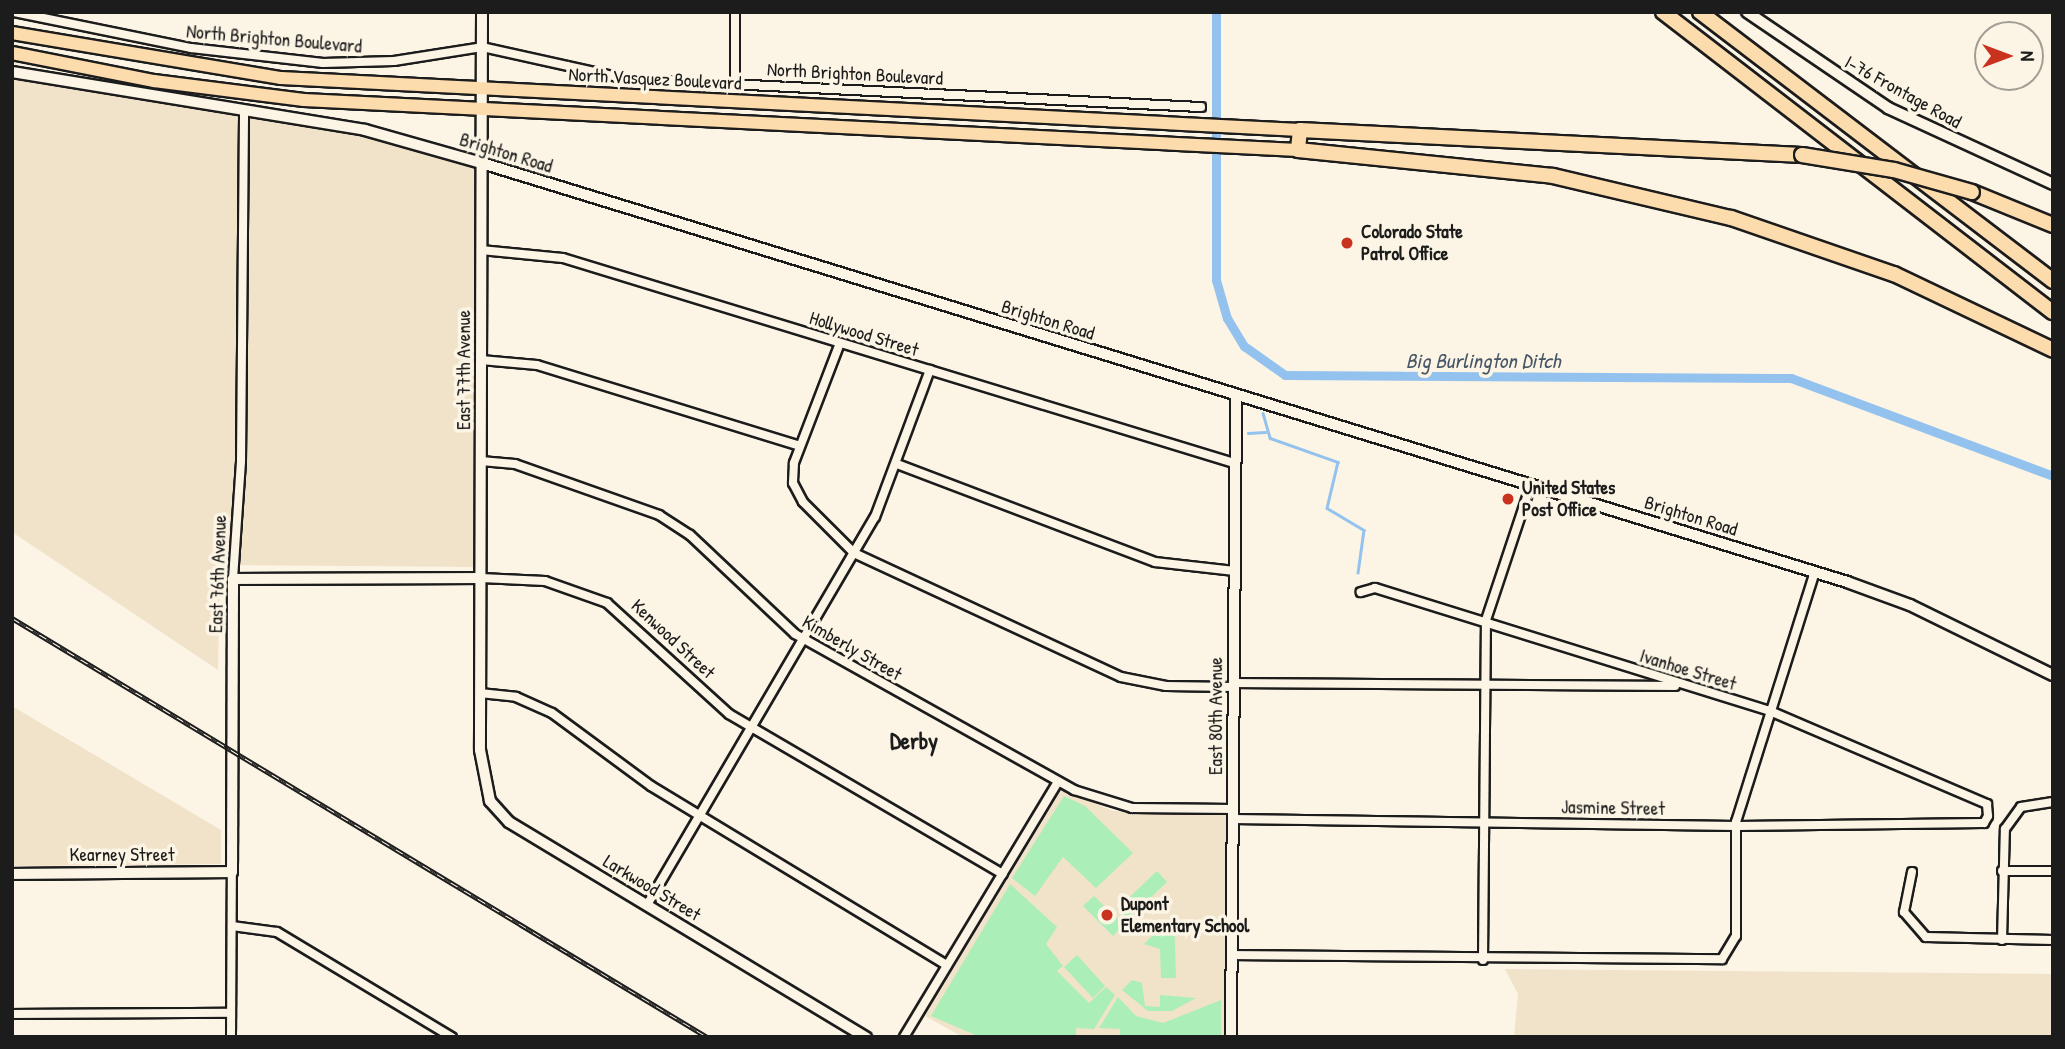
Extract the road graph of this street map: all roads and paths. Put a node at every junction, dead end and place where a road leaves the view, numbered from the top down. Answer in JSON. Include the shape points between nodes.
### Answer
{"nodes":[{"id":1,"x":14,"y":12,"type":"edge"},
{"id":2,"x":482,"y":12,"type":"edge"},
{"id":3,"x":734,"y":12,"type":"edge"},
{"id":4,"x":1662,"y":12,"type":"edge"},
{"id":5,"x":1700,"y":12,"type":"edge"},
{"id":6,"x":1746,"y":12,"type":"edge"},
{"id":7,"x":12,"y":33,"type":"edge"},
{"id":8,"x":482,"y":47,"type":"junction"},
{"id":9,"x":12,"y":53,"type":"edge"},
{"id":10,"x":12,"y":72,"type":"edge"},
{"id":11,"x":735,"y":84,"type":"junction"},
{"id":12,"x":482,"y":90,"type":"junction"},
{"id":13,"x":1201,"y":107,"type":"dead end"},
{"id":14,"x":482,"y":110,"type":"junction"},
{"id":15,"x":244,"y":112,"type":"junction"},
{"id":16,"x":1300,"y":130,"type":"junction"},
{"id":17,"x":1298,"y":150,"type":"junction"},
{"id":18,"x":482,"y":163,"type":"junction"},
{"id":19,"x":2053,"y":184,"type":"edge"},
{"id":20,"x":2053,"y":225,"type":"edge"},
{"id":21,"x":481,"y":250,"type":"junction"},
{"id":22,"x":2053,"y":281,"type":"edge"},
{"id":23,"x":2053,"y":312,"type":"edge"},
{"id":24,"x":840,"y":343,"type":"junction"},
{"id":25,"x":2053,"y":350,"type":"edge"},
{"id":26,"x":481,"y":360,"type":"junction"},
{"id":27,"x":930,"y":370,"type":"junction"},
{"id":28,"x":1236,"y":396,"type":"junction"},
{"id":29,"x":800,"y":446,"type":"junction"},
{"id":30,"x":481,"y":461,"type":"junction"},
{"id":31,"x":1234,"y":463,"type":"junction"},
{"id":32,"x":897,"y":464,"type":"junction"},
{"id":33,"x":1531,"y":485,"type":"junction"},
{"id":34,"x":854,"y":553,"type":"junction"},
{"id":35,"x":1234,"y":571,"type":"junction"},
{"id":36,"x":1815,"y":572,"type":"junction"},
{"id":37,"x":481,"y":578,"type":"junction"},
{"id":38,"x":233,"y":579,"type":"junction"},
{"id":39,"x":1361,"y":592,"type":"dead end"},
{"id":40,"x":1486,"y":620,"type":"junction"},
{"id":41,"x":802,"y":639,"type":"junction"},
{"id":42,"x":2053,"y":676,"type":"edge"},
{"id":43,"x":1484,"y":683,"type":"junction"},
{"id":44,"x":1234,"y":685,"type":"junction"},
{"id":45,"x":1688,"y":686,"type":"junction"},
{"id":46,"x":480,"y":693,"type":"junction"},
{"id":47,"x":1770,"y":711,"type":"junction"},
{"id":48,"x":749,"y":726,"type":"junction"},
{"id":49,"x":480,"y":729,"type":"joint"},
{"id":50,"x":1058,"y":782,"type":"junction"},
{"id":51,"x":2053,"y":802,"type":"edge"},
{"id":52,"x":698,"y":814,"type":"junction"},
{"id":53,"x":1233,"y":814,"type":"junction"},
{"id":54,"x":1987,"y":816,"type":"joint"},
{"id":55,"x":1484,"y":822,"type":"junction"},
{"id":56,"x":1736,"y":825,"type":"junction"},
{"id":57,"x":2002,"y":871,"type":"junction"},
{"id":58,"x":2053,"y":871,"type":"edge"},
{"id":59,"x":232,"y":872,"type":"junction"},
{"id":60,"x":1912,"y":872,"type":"dead end"},
{"id":61,"x":12,"y":873,"type":"edge"},
{"id":62,"x":1003,"y":874,"type":"junction"},
{"id":63,"x":647,"y":905,"type":"junction"},
{"id":64,"x":232,"y":926,"type":"junction"},
{"id":65,"x":2002,"y":940,"type":"junction"},
{"id":66,"x":2053,"y":940,"type":"edge"},
{"id":67,"x":1232,"y":955,"type":"junction"},
{"id":68,"x":1483,"y":960,"type":"junction"},
{"id":69,"x":947,"y":965,"type":"junction"},
{"id":70,"x":231,"y":1013,"type":"junction"},
{"id":71,"x":12,"y":1014,"type":"edge"},
{"id":72,"x":231,"y":1037,"type":"edge"},
{"id":73,"x":452,"y":1037,"type":"edge"},
{"id":74,"x":866,"y":1037,"type":"edge"},
{"id":75,"x":904,"y":1037,"type":"edge"},
{"id":76,"x":1231,"y":1037,"type":"edge"}],
"edges":[{"from":1,"to":8,"type":"street","name":"North Brighton Boulevard","via":[[191,48],[323,63],[386,62]]},
{"from":2,"to":8,"type":"street","name":"East 77th Avenue"},
{"from":3,"to":11,"type":"street"},
{"from":4,"to":23,"type":"highway"},
{"from":5,"to":22,"type":"highway"},
{"from":6,"to":19,"type":"street","name":"I-76 Frontage Road","via":[[1888,108]]},
{"from":7,"to":12,"type":"highway","name":"North Vasquez Boulevard","via":[[230,72]]},
{"from":8,"to":11,"type":"street","name":"North Brighton Boulevard","via":[[610,77]]},
{"from":8,"to":12,"type":"street","name":"East 77th Avenue"},
{"from":9,"to":14,"type":"highway","name":"North Vasquez Boulevard","via":[[241,94]]},
{"from":10,"to":15,"type":"street","name":"Brighton Road"},
{"from":11,"to":13,"type":"street","name":"North Brighton Boulevard"},
{"from":12,"to":14,"type":"street","name":"East 77th Avenue"},
{"from":12,"to":16,"type":"highway","name":"North Vasquez Boulevard"},
{"from":14,"to":17,"type":"highway","name":"North Vasquez Boulevard"},
{"from":14,"to":18,"type":"street","name":"East 77th Avenue"},
{"from":15,"to":18,"type":"street","name":"Brighton Road","via":[[365,130]]},
{"from":15,"to":38,"type":"street","name":"East 76th Avenue","via":[[242,461]]},
{"from":16,"to":17,"type":"highway"},
{"from":16,"to":20,"type":"highway","bridge":true,"via":[[1801,155],[1894,170],[1972,192]]},
{"from":17,"to":25,"type":"highway","via":[[1553,176],[1731,218],[1894,274]]},
{"from":18,"to":21,"type":"street","name":"East 77th Avenue"},
{"from":18,"to":28,"type":"street","name":"Brighton Road"},
{"from":21,"to":24,"type":"street","name":"Hollywood Street","via":[[563,258]]},
{"from":21,"to":26,"type":"street","name":"East 77th Avenue"},
{"from":24,"to":27,"type":"street","name":"Hollywood Street"},
{"from":24,"to":29,"type":"street"},
{"from":26,"to":29,"type":"street","via":[[537,365]]},
{"from":26,"to":30,"type":"street","name":"East 77th Avenue"},
{"from":27,"to":31,"type":"street","name":"Hollywood Street"},
{"from":27,"to":32,"type":"street"},
{"from":28,"to":31,"type":"street","name":"East 80th Avenue"},
{"from":28,"to":33,"type":"street","name":"Brighton Road"},
{"from":29,"to":34,"type":"street","via":[[795,490]]},
{"from":30,"to":37,"type":"street","name":"East 77th Avenue"},
{"from":30,"to":41,"type":"street","name":"Kimberly Street","via":[[515,464],[659,515],[690,535]]},
{"from":31,"to":35,"type":"street","name":"East 80th Avenue"},
{"from":32,"to":34,"type":"street"},
{"from":32,"to":35,"type":"street","via":[[1155,562]]},
{"from":33,"to":36,"type":"street","name":"Brighton Road"},
{"from":33,"to":40,"type":"street"},
{"from":34,"to":41,"type":"street"},
{"from":34,"to":44,"type":"street","via":[[1121,677],[1166,686]]},
{"from":35,"to":44,"type":"street","name":"East 80th Avenue"},
{"from":36,"to":42,"type":"street","name":"Brighton Road","via":[[1910,605]]},
{"from":36,"to":47,"type":"street"},
{"from":37,"to":38,"type":"street","name":"Kenwood Street"},
{"from":37,"to":46,"type":"street","name":"East 77th Avenue"},
{"from":37,"to":48,"type":"street","name":"Kenwood Street","via":[[545,581],[607,603]]},
{"from":38,"to":59,"type":"street","name":"East 76th Avenue"},
{"from":39,"to":40,"type":"street","name":"Ivanhoe Street","via":[[1375,588]]},
{"from":40,"to":43,"type":"street"},
{"from":40,"to":45,"type":"street","name":"Ivanhoe Street"},
{"from":41,"to":48,"type":"street"},
{"from":41,"to":50,"type":"street","name":"Kimberly Street"},
{"from":43,"to":44,"type":"street"},
{"from":43,"to":45,"type":"street"},
{"from":43,"to":55,"type":"street"},
{"from":44,"to":53,"type":"street","name":"East 80th Avenue"},
{"from":45,"to":47,"type":"street","name":"Ivanhoe Street"},
{"from":46,"to":49,"type":"street","name":"East 77th Avenue"},
{"from":46,"to":52,"type":"street","via":[[536,704]]},
{"from":47,"to":54,"type":"street","name":"Ivanhoe Street","via":[[1987,804]]},
{"from":47,"to":56,"type":"street"},
{"from":48,"to":52,"type":"street"},
{"from":48,"to":62,"type":"street","name":"Kenwood Street"},
{"from":49,"to":63,"type":"street","name":"Larkwood Street","via":[[485,782],[499,816]]},
{"from":50,"to":53,"type":"street","name":"Kimberly Street","via":[[1114,805]]},
{"from":50,"to":62,"type":"street"},
{"from":51,"to":57,"type":"street","via":[[2021,807],[2007,824]]},
{"from":52,"to":63,"type":"street"},
{"from":52,"to":69,"type":"street"},
{"from":53,"to":55,"type":"street","name":"Jasmine Street"},
{"from":53,"to":67,"type":"street","name":"East 80th Avenue"},
{"from":54,"to":56,"type":"street","name":"Jasmine Street","via":[[1984,823]]},
{"from":55,"to":56,"type":"street","name":"Jasmine Street"},
{"from":55,"to":68,"type":"street"},
{"from":56,"to":68,"type":"street","via":[[1731,951],[1707,963]]},
{"from":57,"to":58,"type":"street"},
{"from":57,"to":65,"type":"street"},
{"from":59,"to":61,"type":"street","name":"Kearney Street"},
{"from":59,"to":64,"type":"street","name":"East 76th Avenue"},
{"from":60,"to":65,"type":"street","via":[[1903,904],[1919,932]]},
{"from":62,"to":69,"type":"street"},
{"from":63,"to":74,"type":"street","name":"Larkwood Street"},
{"from":64,"to":70,"type":"street","name":"East 76th Avenue"},
{"from":64,"to":73,"type":"street","via":[[284,935]]},
{"from":65,"to":66,"type":"street"},
{"from":67,"to":68,"type":"street"},
{"from":67,"to":76,"type":"street","name":"East 80th Avenue"},
{"from":69,"to":75,"type":"street"},
{"from":70,"to":71,"type":"street"},
{"from":70,"to":72,"type":"street","name":"East 76th Avenue"}]}
